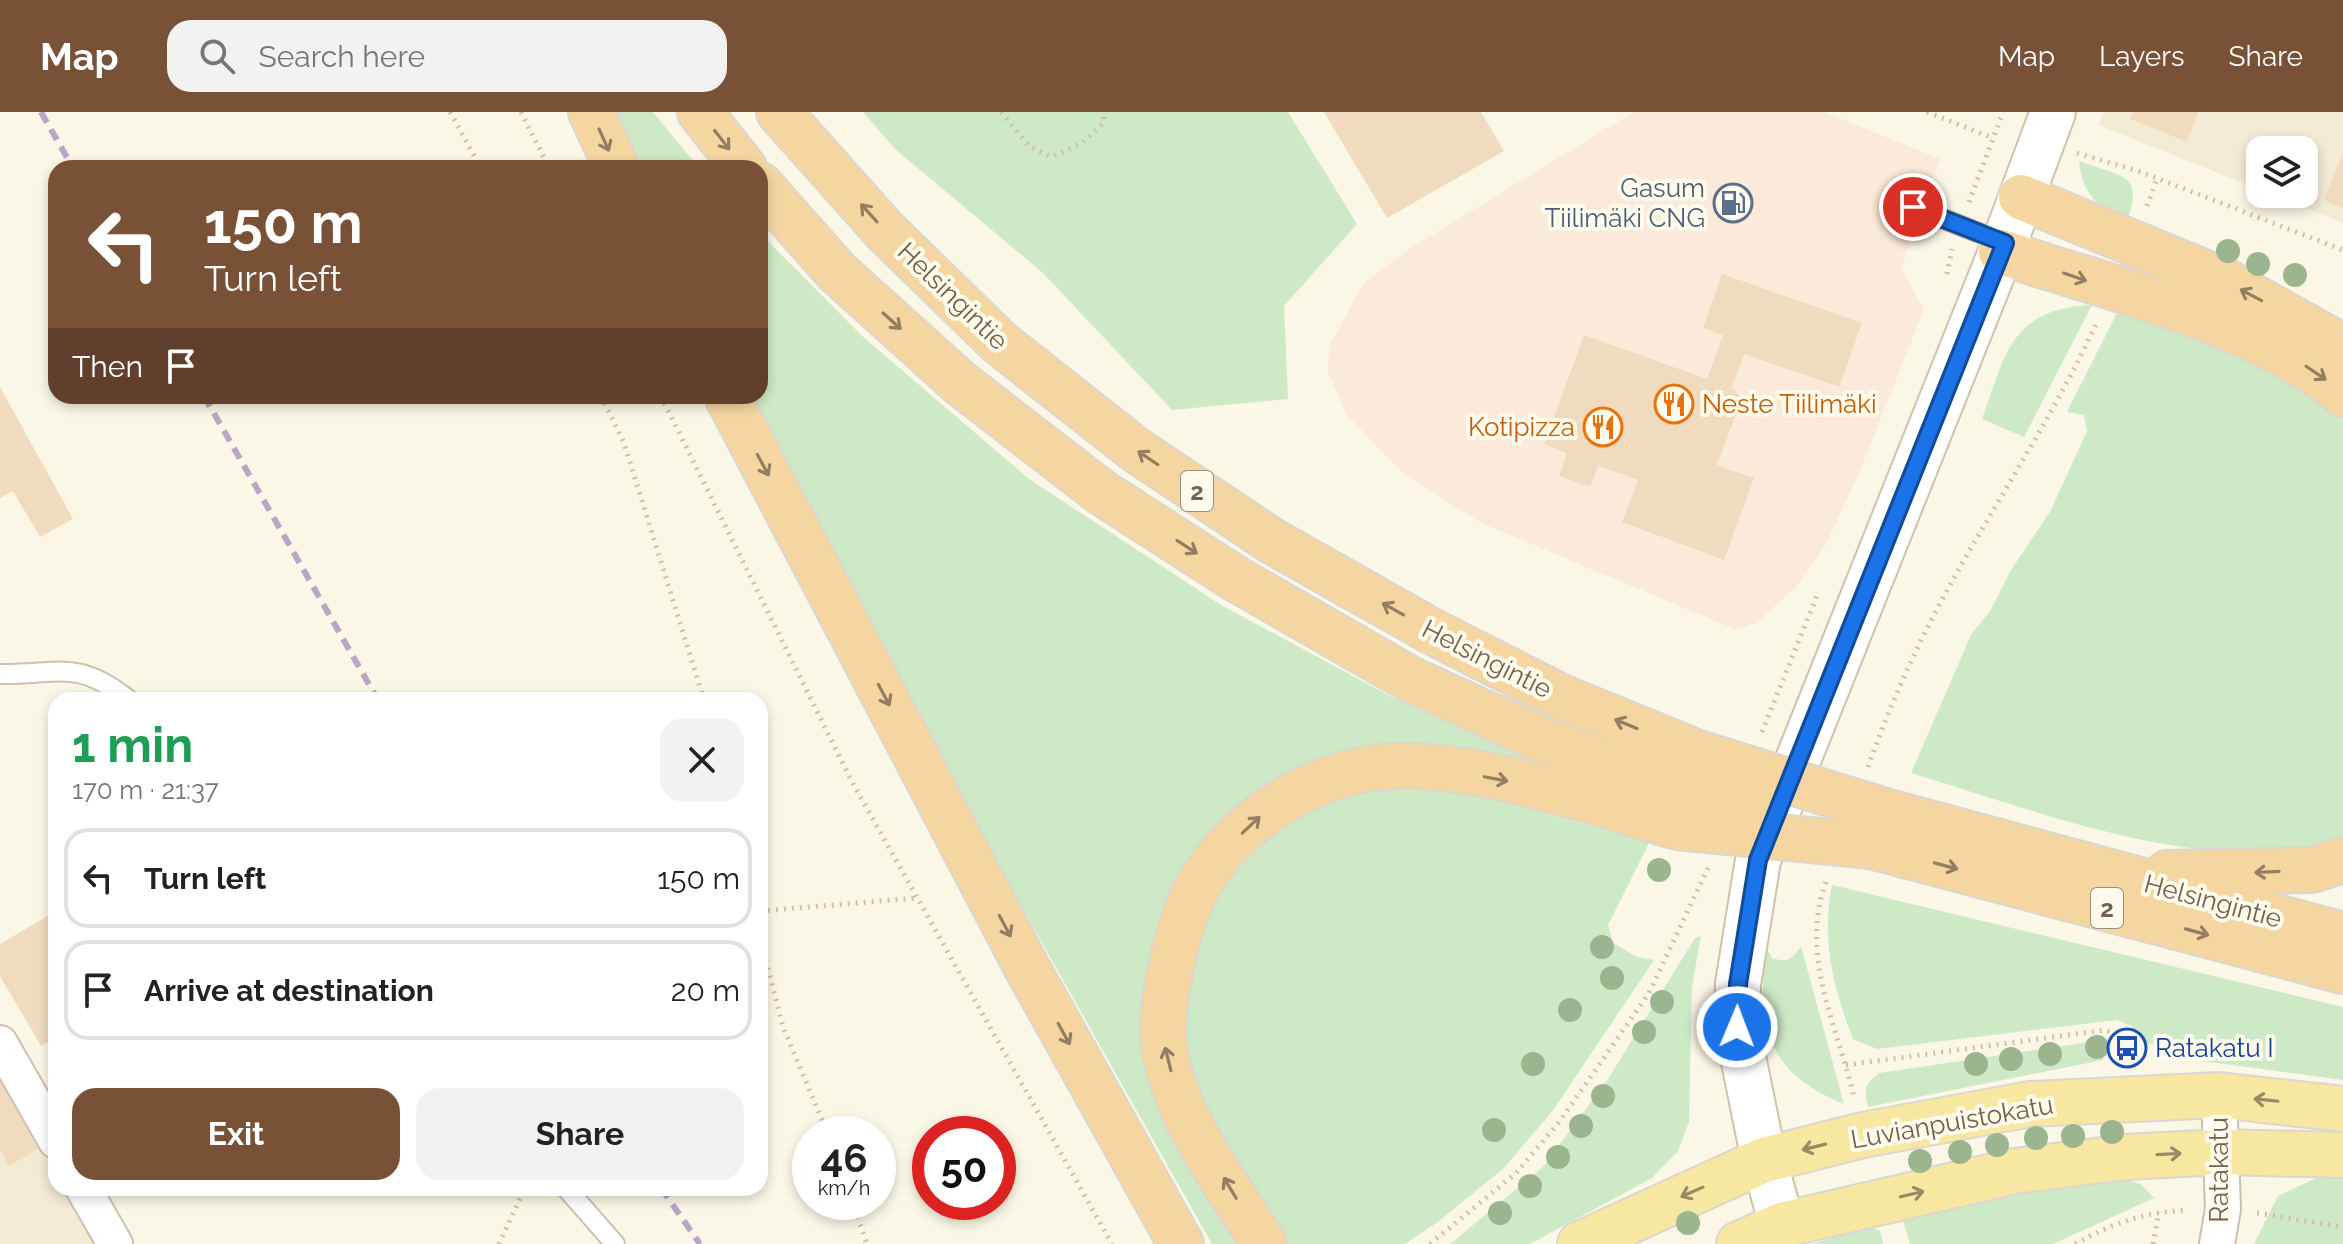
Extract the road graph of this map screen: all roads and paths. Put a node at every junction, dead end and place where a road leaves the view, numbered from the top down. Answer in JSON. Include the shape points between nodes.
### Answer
{"nodes":[{"id":1,"x":450,"y":112,"type":"edge"},
{"id":2,"x":521,"y":112,"type":"edge"},
{"id":3,"x":591,"y":112,"type":"edge"},
{"id":4,"x":700,"y":112,"type":"edge"},
{"id":5,"x":779,"y":112,"type":"edge"},
{"id":6,"x":1001,"y":112,"type":"edge"},
{"id":7,"x":1103,"y":112,"type":"edge"},
{"id":8,"x":1927,"y":112,"type":"edge"},
{"id":9,"x":2003,"y":112,"type":"edge"},
{"id":10,"x":2053,"y":112,"type":"edge"},
{"id":11,"x":1993,"y":138,"type":"junction"},
{"id":12,"x":2076,"y":152,"type":"dead end"},
{"id":13,"x":477,"y":160,"type":"edge"},
{"id":14,"x":545,"y":160,"type":"edge"},
{"id":15,"x":613,"y":160,"type":"edge"},
{"id":16,"x":738,"y":160,"type":"edge"},
{"id":17,"x":2157,"y":179,"type":"junction"},
{"id":18,"x":768,"y":194,"type":"edge"},
{"id":19,"x":2021,"y":197,"type":"junction"},
{"id":20,"x":1913,"y":207,"type":"dead end"},
{"id":21,"x":1960,"y":225,"type":"junction"},
{"id":22,"x":2134,"y":243,"type":"junction"},
{"id":23,"x":2003,"y":248,"type":"junction"},
{"id":24,"x":2343,"y":250,"type":"edge"},
{"id":25,"x":1946,"y":283,"type":"dead end"},
{"id":26,"x":2112,"y":289,"type":"junction"},
{"id":27,"x":2343,"y":347,"type":"edge"},
{"id":28,"x":2343,"y":394,"type":"edge"},
{"id":29,"x":605,"y":404,"type":"edge"},
{"id":30,"x":665,"y":404,"type":"edge"},
{"id":31,"x":731,"y":404,"type":"edge"},
{"id":32,"x":1825,"y":582,"type":"dead end"},
{"id":33,"x":0,"y":674,"type":"edge"},
{"id":34,"x":119,"y":692,"type":"edge"},
{"id":35,"x":702,"y":692,"type":"edge"},
{"id":36,"x":1760,"y":737,"type":"dead end"},
{"id":37,"x":1865,"y":773,"type":"dead end"},
{"id":38,"x":1687,"y":791,"type":"junction"},
{"id":39,"x":1879,"y":829,"type":"junction"},
{"id":40,"x":1714,"y":854,"type":"dead end"},
{"id":41,"x":2343,"y":860,"type":"edge"},
{"id":42,"x":2108,"y":874,"type":"junction"},
{"id":43,"x":1827,"y":877,"type":"dead end"},
{"id":44,"x":917,"y":898,"type":"junction"},
{"id":45,"x":768,"y":910,"type":"edge"},
{"id":46,"x":2343,"y":935,"type":"edge"},
{"id":47,"x":768,"y":968,"type":"edge"},
{"id":48,"x":2343,"y":971,"type":"edge"},
{"id":49,"x":0,"y":1043,"type":"edge"},
{"id":50,"x":2127,"y":1048,"type":"dead end"},
{"id":51,"x":1846,"y":1065,"type":"junction"},
{"id":52,"x":2219,"y":1095,"type":"junction"},
{"id":53,"x":2343,"y":1109,"type":"edge"},
{"id":54,"x":820,"y":1116,"type":"edge"},
{"id":55,"x":48,"y":1127,"type":"edge"},
{"id":56,"x":1863,"y":1135,"type":"junction"},
{"id":57,"x":2221,"y":1152,"type":"junction"},
{"id":58,"x":2343,"y":1155,"type":"edge"},
{"id":59,"x":1764,"y":1160,"type":"junction"},
{"id":60,"x":88,"y":1196,"type":"edge"},
{"id":61,"x":521,"y":1196,"type":"edge"},
{"id":62,"x":573,"y":1196,"type":"edge"},
{"id":63,"x":2159,"y":1212,"type":"dead end"},
{"id":64,"x":858,"y":1220,"type":"edge"},
{"id":65,"x":1782,"y":1225,"type":"junction"},
{"id":66,"x":115,"y":1244,"type":"edge"},
{"id":67,"x":499,"y":1244,"type":"edge"},
{"id":68,"x":615,"y":1244,"type":"edge"},
{"id":69,"x":867,"y":1244,"type":"edge"},
{"id":70,"x":1112,"y":1244,"type":"edge"},
{"id":71,"x":1181,"y":1244,"type":"edge"},
{"id":72,"x":1264,"y":1244,"type":"edge"},
{"id":73,"x":1430,"y":1244,"type":"edge"},
{"id":74,"x":1580,"y":1244,"type":"edge"},
{"id":75,"x":1739,"y":1244,"type":"edge"},
{"id":76,"x":2153,"y":1244,"type":"edge"},
{"id":77,"x":2217,"y":1244,"type":"edge"}],
"edges":[{"from":1,"to":13,"type":"path"},
{"from":2,"to":14,"type":"path"},
{"from":3,"to":15,"type":"highway","one_way":true},
{"from":4,"to":16,"type":"highway","one_way":true},
{"from":38,"to":5,"type":"highway","name":"Helsingintie","number":"2","one_way":true,"via":[[1561,697],[1272,541],[1136,450],[1000,343],[885,231]]},
{"from":6,"to":7,"type":"path","via":[[1029,146],[1052,157],[1082,143],[1104,122]]},
{"from":8,"to":11,"type":"path"},
{"from":9,"to":11,"type":"path"},
{"from":10,"to":19,"type":"main road"},
{"from":11,"to":21,"type":"path"},
{"from":12,"to":17,"type":"path"},
{"from":17,"to":22,"type":"path"},
{"from":17,"to":24,"type":"path"},
{"from":18,"to":38,"type":"highway","name":"Helsingintie","number":"2","one_way":true,"via":[[837,272],[948,373],[1101,492],[1236,579],[1410,679],[1545,741]]},
{"from":19,"to":22,"type":"highway"},
{"from":19,"to":23,"type":"main road"},
{"from":20,"to":21,"type":"lane"},
{"from":21,"to":23,"type":"lane"},
{"from":21,"to":25,"type":"path"},
{"from":27,"to":22,"type":"highway","one_way":true,"via":[[2225,281]]},
{"from":23,"to":26,"type":"highway","one_way":true},
{"from":23,"to":59,"type":"main road","via":[[1758,860],[1738,984],[1737,1027]]},
{"from":26,"to":28,"type":"highway","one_way":true,"via":[[2209,321],[2315,370]]},
{"from":26,"to":37,"type":"path","via":[[2051,413],[1934,616]]},
{"from":29,"to":35,"type":"path","via":[[624,443]]},
{"from":30,"to":44,"type":"path","via":[[851,780]]},
{"from":31,"to":71,"type":"highway","one_way":true,"via":[[1018,952]]},
{"from":32,"to":36,"type":"path","via":[[1811,605]]},
{"from":33,"to":34,"type":"lane","via":[[62,669],[105,681]]},
{"from":38,"to":39,"type":"highway","name":"Helsingintie","number":"2","bridge":true},
{"from":72,"to":38,"type":"highway","one_way":true,"via":[[1195,1132],[1164,1050],[1166,992],[1178,937],[1197,888],[1233,842],[1274,804],[1362,770],[1413,766],[1555,791]]},
{"from":39,"to":42,"type":"highway","name":"Helsingintie","number":"2"},
{"from":39,"to":48,"type":"highway","name":"Helsingintie","number":"2","one_way":true},
{"from":40,"to":73,"type":"path","via":[[1675,944],[1616,1046],[1516,1173]]},
{"from":41,"to":42,"type":"highway","one_way":true,"via":[[2312,870]]},
{"from":42,"to":46,"type":"highway","name":"Helsingintie","number":"2"},
{"from":43,"to":51,"type":"path","via":[[1815,933],[1815,963]]},
{"from":44,"to":45,"type":"path"},
{"from":44,"to":70,"type":"path"},
{"from":47,"to":54,"type":"path","via":[[783,1027]]},
{"from":49,"to":55,"type":"street"},
{"from":50,"to":51,"type":"path","via":[[2121,1036],[2105,1030]]},
{"from":51,"to":56,"type":"path"},
{"from":53,"to":52,"type":"main road","name":"Luvianpuistokatu","one_way":true},
{"from":52,"to":56,"type":"main road","name":"Luvianpuistokatu","via":[[2030,1104]]},
{"from":52,"to":57,"type":"street","name":"Ratakatu"},
{"from":56,"to":59,"type":"main road","name":"Luvianpuistokatu","one_way":true},
{"from":57,"to":58,"type":"main road"},
{"from":65,"to":57,"type":"main road","one_way":true,"via":[[2015,1171]]},
{"from":57,"to":77,"type":"street","name":"Ratakatu","via":[[2223,1209]]},
{"from":59,"to":65,"type":"main road"},
{"from":59,"to":74,"type":"main road","name":"Luvianpuistokatu","one_way":true},
{"from":60,"to":66,"type":"street"},
{"from":61,"to":67,"type":"path"},
{"from":62,"to":68,"type":"lane"},
{"from":63,"to":76,"type":"path"},
{"from":64,"to":69,"type":"path"},
{"from":65,"to":75,"type":"main road"}]}
